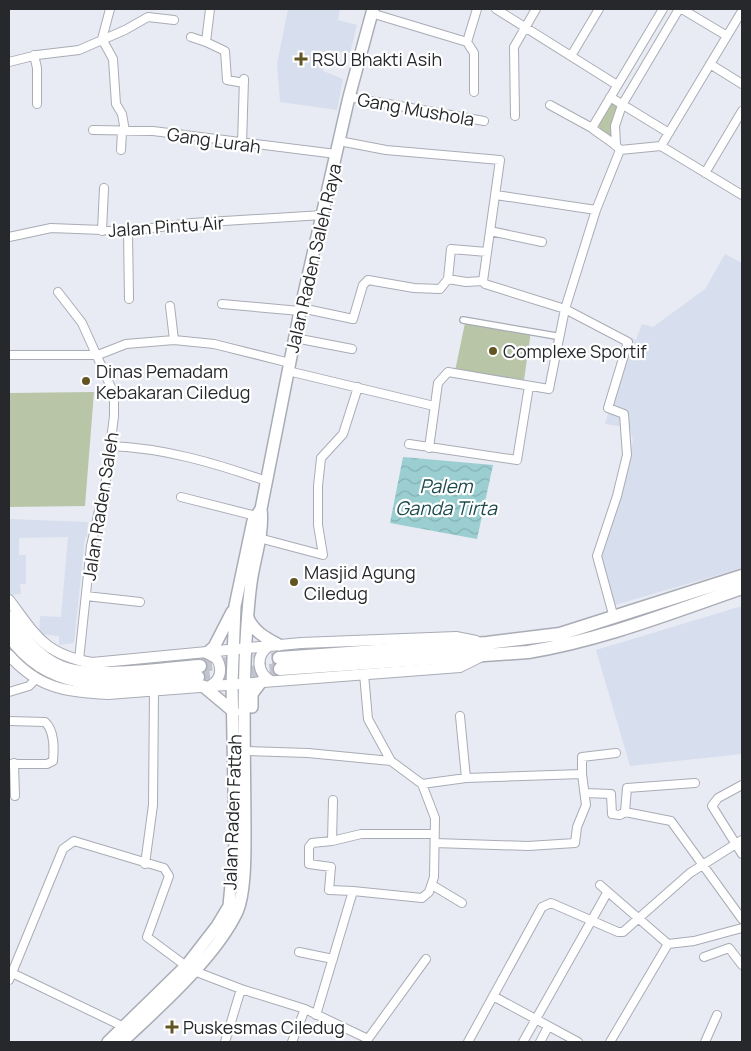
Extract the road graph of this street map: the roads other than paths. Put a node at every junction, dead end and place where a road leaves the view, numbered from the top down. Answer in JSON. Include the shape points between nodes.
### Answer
{"nodes":[{"id":1,"x":110,"y":9,"type":"edge"},
{"id":2,"x":210,"y":9,"type":"edge"},
{"id":3,"x":477,"y":9,"type":"edge"},
{"id":4,"x":496,"y":9,"type":"edge"},
{"id":5,"x":536,"y":9,"type":"edge"},
{"id":6,"x":599,"y":9,"type":"edge"},
{"id":7,"x":662,"y":9,"type":"edge"},
{"id":8,"x":680,"y":9,"type":"edge"},
{"id":9,"x":742,"y":10,"type":"edge"},
{"id":10,"x":372,"y":11,"type":"edge"},
{"id":11,"x":174,"y":20,"type":"dead end"},
{"id":12,"x":740,"y":21,"type":"edge"},
{"id":13,"x":525,"y":27,"type":"junction"},
{"id":14,"x":727,"y":36,"type":"junction"},
{"id":15,"x":191,"y":37,"type":"dead end"},
{"id":16,"x":102,"y":39,"type":"junction"},
{"id":17,"x":206,"y":42,"type":"junction"},
{"id":18,"x":467,"y":42,"type":"junction"},
{"id":19,"x":34,"y":56,"type":"junction"},
{"id":20,"x":571,"y":56,"type":"junction"},
{"id":21,"x":9,"y":62,"type":"edge"},
{"id":22,"x":710,"y":64,"type":"junction"},
{"id":23,"x":742,"y":84,"type":"edge"},
{"id":24,"x":617,"y":85,"type":"junction"},
{"id":25,"x":474,"y":92,"type":"dead end"},
{"id":26,"x":349,"y":97,"type":"junction"},
{"id":27,"x":610,"y":97,"type":"junction"},
{"id":28,"x":37,"y":104,"type":"dead end"},
{"id":29,"x":550,"y":105,"type":"dead end"},
{"id":30,"x":622,"y":105,"type":"junction"},
{"id":31,"x":742,"y":111,"type":"edge"},
{"id":32,"x":514,"y":116,"type":"dead end"},
{"id":33,"x":484,"y":121,"type":"dead end"},
{"id":34,"x":592,"y":128,"type":"junction"},
{"id":35,"x":93,"y":130,"type":"dead end"},
{"id":36,"x":124,"y":131,"type":"junction"},
{"id":37,"x":669,"y":133,"type":"junction"},
{"id":38,"x":339,"y":141,"type":"junction"},
{"id":39,"x":242,"y":144,"type":"junction"},
{"id":40,"x":662,"y":146,"type":"junction"},
{"id":41,"x":618,"y":147,"type":"junction"},
{"id":42,"x":121,"y":150,"type":"dead end"},
{"id":43,"x":336,"y":154,"type":"junction"},
{"id":44,"x":705,"y":173,"type":"junction"},
{"id":45,"x":104,"y":188,"type":"dead end"},
{"id":46,"x":496,"y":195,"type":"junction"},
{"id":47,"x":742,"y":195,"type":"edge"},
{"id":48,"x":596,"y":210,"type":"junction"},
{"id":49,"x":323,"y":215,"type":"junction"},
{"id":50,"x":102,"y":231,"type":"junction"},
{"id":51,"x":128,"y":231,"type":"junction"},
{"id":52,"x":490,"y":231,"type":"junction"},
{"id":53,"x":9,"y":237,"type":"edge"},
{"id":54,"x":542,"y":242,"type":"dead end"},
{"id":55,"x":487,"y":252,"type":"junction"},
{"id":56,"x":448,"y":279,"type":"junction"},
{"id":57,"x":483,"y":280,"type":"junction"},
{"id":58,"x":58,"y":292,"type":"dead end"},
{"id":59,"x":129,"y":299,"type":"dead end"},
{"id":60,"x":222,"y":304,"type":"dead end"},
{"id":61,"x":170,"y":306,"type":"dead end"},
{"id":62,"x":565,"y":309,"type":"junction"},
{"id":63,"x":300,"y":310,"type":"junction"},
{"id":64,"x":463,"y":320,"type":"dead end"},
{"id":65,"x":556,"y":336,"type":"dead end"},
{"id":66,"x":295,"y":338,"type":"junction"},
{"id":67,"x":174,"y":340,"type":"junction"},
{"id":68,"x":352,"y":349,"type":"dead end"},
{"id":69,"x":9,"y":355,"type":"edge"},
{"id":70,"x":98,"y":356,"type":"junction"},
{"id":71,"x":289,"y":367,"type":"junction"},
{"id":72,"x":529,"y":386,"type":"junction"},
{"id":73,"x":358,"y":387,"type":"junction"},
{"id":74,"x":434,"y":406,"type":"junction"},
{"id":75,"x":409,"y":444,"type":"dead end"},
{"id":76,"x":110,"y":446,"type":"junction"},
{"id":77,"x":430,"y":448,"type":"junction"},
{"id":78,"x":266,"y":481,"type":"junction"},
{"id":79,"x":181,"y":497,"type":"dead end"},
{"id":80,"x":258,"y":512,"type":"junction"},
{"id":81,"x":259,"y":538,"type":"junction"},
{"id":82,"x":742,"y":576,"type":"edge"},
{"id":83,"x":742,"y":588,"type":"edge"},
{"id":84,"x":86,"y":596,"type":"junction"},
{"id":85,"x":9,"y":600,"type":"edge"},
{"id":86,"x":140,"y":602,"type":"dead end"},
{"id":87,"x":235,"y":606,"type":"junction"},
{"id":88,"x":9,"y":617,"type":"edge"},
{"id":89,"x":248,"y":618,"type":"junction"},
{"id":90,"x":614,"y":618,"type":"junction"},
{"id":91,"x":9,"y":635,"type":"edge"},
{"id":92,"x":274,"y":646,"type":"junction"},
{"id":93,"x":245,"y":649,"type":"junction"},
{"id":94,"x":232,"y":650,"type":"junction"},
{"id":95,"x":485,"y":650,"type":"junction"},
{"id":96,"x":206,"y":653,"type":"junction"},
{"id":97,"x":9,"y":655,"type":"edge"},
{"id":98,"x":79,"y":660,"type":"junction"},
{"id":99,"x":279,"y":664,"type":"tunnel mouth"},
{"id":100,"x":364,"y":674,"type":"junction"},
{"id":101,"x":202,"y":679,"type":"junction"},
{"id":102,"x":36,"y":680,"type":"junction"},
{"id":103,"x":266,"y":681,"type":"junction"},
{"id":104,"x":246,"y":683,"type":"junction"},
{"id":105,"x":232,"y":684,"type":"junction"},
{"id":106,"x":9,"y":685,"type":"edge"},
{"id":107,"x":23,"y":688,"type":"junction"},
{"id":108,"x":154,"y":690,"type":"junction"},
{"id":109,"x":9,"y":692,"type":"edge"},
{"id":110,"x":234,"y":712,"type":"junction"},
{"id":111,"x":460,"y":716,"type":"dead end"},
{"id":112,"x":9,"y":721,"type":"edge"},
{"id":113,"x":246,"y":733,"type":"junction"},
{"id":114,"x":246,"y":751,"type":"junction"},
{"id":115,"x":616,"y":753,"type":"dead end"},
{"id":116,"x":391,"y":761,"type":"junction"},
{"id":117,"x":12,"y":764,"type":"edge"},
{"id":118,"x":582,"y":774,"type":"junction"},
{"id":119,"x":466,"y":778,"type":"junction"},
{"id":120,"x":695,"y":783,"type":"dead end"},
{"id":121,"x":422,"y":784,"type":"junction"},
{"id":122,"x":742,"y":785,"type":"edge"},
{"id":123,"x":585,"y":793,"type":"junction"},
{"id":124,"x":14,"y":796,"type":"dead end"},
{"id":125,"x":333,"y":800,"type":"dead end"},
{"id":126,"x":625,"y":812,"type":"junction"},
{"id":127,"x":434,"y":834,"type":"junction"},
{"id":128,"x":332,"y":841,"type":"junction"},
{"id":129,"x":739,"y":842,"type":"edge"},
{"id":130,"x":240,"y":844,"type":"junction"},
{"id":131,"x":435,"y":844,"type":"junction"},
{"id":132,"x":742,"y":854,"type":"edge"},
{"id":133,"x":703,"y":863,"type":"junction"},
{"id":134,"x":145,"y":864,"type":"junction"},
{"id":135,"x":600,"y":885,"type":"dead end"},
{"id":136,"x":432,"y":886,"type":"junction"},
{"id":137,"x":352,"y":892,"type":"junction"},
{"id":138,"x":608,"y":893,"type":"junction"},
{"id":139,"x":462,"y":903,"type":"dead end"},
{"id":140,"x":639,"y":918,"type":"junction"},
{"id":141,"x":742,"y":918,"type":"edge"},
{"id":142,"x":591,"y":920,"type":"junction"},
{"id":143,"x":742,"y":928,"type":"edge"},
{"id":144,"x":668,"y":944,"type":"junction"},
{"id":145,"x":299,"y":952,"type":"dead end"},
{"id":146,"x":704,"y":957,"type":"dead end"},
{"id":147,"x":333,"y":958,"type":"junction"},
{"id":148,"x":426,"y":959,"type":"dead end"},
{"id":149,"x":742,"y":965,"type":"edge"},
{"id":150,"x":190,"y":968,"type":"junction"},
{"id":151,"x":10,"y":976,"type":"edge"},
{"id":152,"x":241,"y":989,"type":"junction"},
{"id":153,"x":493,"y":996,"type":"junction"},
{"id":154,"x":305,"y":1009,"type":"junction"},
{"id":155,"x":316,"y":1015,"type":"junction"},
{"id":156,"x":717,"y":1015,"type":"dead end"},
{"id":157,"x":535,"y":1020,"type":"junction"},
{"id":158,"x":124,"y":1027,"type":"junction"},
{"id":159,"x":548,"y":1027,"type":"junction"},
{"id":160,"x":108,"y":1042,"type":"edge"},
{"id":161,"x":122,"y":1042,"type":"edge"},
{"id":162,"x":225,"y":1042,"type":"edge"},
{"id":163,"x":292,"y":1042,"type":"edge"},
{"id":164,"x":468,"y":1042,"type":"edge"},
{"id":165,"x":523,"y":1042,"type":"edge"},
{"id":166,"x":540,"y":1042,"type":"edge"},
{"id":167,"x":578,"y":1042,"type":"edge"},
{"id":168,"x":610,"y":1042,"type":"edge"},
{"id":169,"x":705,"y":1042,"type":"edge"}],
"edges":[{"from":1,"to":16,"type":"street"},
{"from":2,"to":17,"type":"street"},
{"from":3,"to":18,"type":"street"},
{"from":4,"to":13,"type":"street"},
{"from":5,"to":13,"type":"street"},
{"from":6,"to":20,"type":"street"},
{"from":7,"to":24,"type":"street"},
{"from":8,"to":14,"type":"street"},
{"from":8,"to":30,"type":"street"},
{"from":9,"to":12,"type":"street"},
{"from":10,"to":18,"type":"street"},
{"from":10,"to":26,"type":"main road","name":"Jalan Raden Saleh Raya"},
{"from":11,"to":16,"type":"street","via":[[148,17]]},
{"from":12,"to":14,"type":"street"},
{"from":13,"to":20,"type":"street"},
{"from":13,"to":32,"type":"street","via":[[513,52]]},
{"from":14,"to":22,"type":"street"},
{"from":15,"to":17,"type":"street"},
{"from":16,"to":19,"type":"street","via":[[72,51]]},
{"from":16,"to":36,"type":"street","via":[[113,59],[116,104],[122,114]]},
{"from":17,"to":39,"type":"street","via":[[226,51],[228,80],[244,81]]},
{"from":18,"to":25,"type":"street","via":[[474,52]]},
{"from":19,"to":21,"type":"street"},
{"from":19,"to":28,"type":"street","via":[[38,68]]},
{"from":20,"to":24,"type":"street"},
{"from":22,"to":23,"type":"street"},
{"from":22,"to":37,"type":"street"},
{"from":24,"to":27,"type":"street"},
{"from":26,"to":33,"type":"street","name":"Gang Mushola"},
{"from":26,"to":38,"type":"main road","name":"Jalan Raden Saleh Raya"},
{"from":27,"to":30,"type":"street"},
{"from":27,"to":34,"type":"street"},
{"from":29,"to":34,"type":"street"},
{"from":30,"to":37,"type":"street"},
{"from":30,"to":41,"type":"street","via":[[615,126]]},
{"from":31,"to":44,"type":"street"},
{"from":34,"to":41,"type":"street"},
{"from":35,"to":36,"type":"street","name":"Gang Lurah"},
{"from":36,"to":39,"type":"street","name":"Gang Lurah","via":[[153,131]]},
{"from":36,"to":42,"type":"street"},
{"from":37,"to":40,"type":"street"},
{"from":38,"to":43,"type":"main road","name":"Jalan Raden Saleh Raya"},
{"from":38,"to":46,"type":"street","via":[[386,150],[500,160]]},
{"from":39,"to":43,"type":"street","name":"Gang Lurah"},
{"from":40,"to":41,"type":"street"},
{"from":40,"to":44,"type":"street"},
{"from":41,"to":48,"type":"street"},
{"from":43,"to":49,"type":"main road","name":"Jalan Raden Saleh Raya"},
{"from":44,"to":47,"type":"street"},
{"from":45,"to":50,"type":"street"},
{"from":46,"to":48,"type":"street"},
{"from":46,"to":52,"type":"street"},
{"from":48,"to":62,"type":"street"},
{"from":49,"to":51,"type":"street","name":"Jalan Pintu Air","via":[[192,223]]},
{"from":49,"to":63,"type":"main road","name":"Jalan Raden Saleh Raya"},
{"from":50,"to":51,"type":"street","name":"Jalan Pintu Air"},
{"from":50,"to":53,"type":"street","name":"Jalan Pintu Air","via":[[51,228]]},
{"from":51,"to":59,"type":"street"},
{"from":52,"to":54,"type":"street"},
{"from":52,"to":55,"type":"street"},
{"from":55,"to":56,"type":"street","via":[[451,249]]},
{"from":55,"to":57,"type":"street"},
{"from":56,"to":57,"type":"street"},
{"from":56,"to":63,"type":"street","via":[[440,289],[426,290],[368,280],[363,285],[354,318]]},
{"from":57,"to":62,"type":"street","via":[[485,284]]},
{"from":58,"to":70,"type":"street","name":"Jalan Raden Saleh","via":[[82,323]]},
{"from":60,"to":63,"type":"street"},
{"from":61,"to":67,"type":"street"},
{"from":62,"to":72,"type":"street","via":[[549,389]]},
{"from":62,"to":90,"type":"street","via":[[628,342],[608,408],[624,414],[627,455],[596,556]]},
{"from":63,"to":66,"type":"main road","name":"Jalan Raden Saleh Raya"},
{"from":64,"to":65,"type":"street"},
{"from":66,"to":68,"type":"street"},
{"from":66,"to":71,"type":"main road","name":"Jalan Raden Saleh Raya"},
{"from":67,"to":70,"type":"street","via":[[126,344]]},
{"from":67,"to":71,"type":"street","via":[[214,344]]},
{"from":69,"to":70,"type":"street"},
{"from":70,"to":76,"type":"street","name":"Jalan Raden Saleh","via":[[114,394]]},
{"from":71,"to":73,"type":"street"},
{"from":71,"to":78,"type":"main road","name":"Jalan Raden Saleh Raya"},
{"from":72,"to":74,"type":"street","via":[[448,372],[438,384]]},
{"from":72,"to":77,"type":"street","via":[[517,460]]},
{"from":73,"to":74,"type":"street"},
{"from":73,"to":81,"type":"street","via":[[343,434],[321,458],[318,525],[323,554]]},
{"from":74,"to":77,"type":"street"},
{"from":75,"to":77,"type":"street"},
{"from":76,"to":78,"type":"street","via":[[140,447],[191,458]]},
{"from":76,"to":84,"type":"street","name":"Jalan Raden Saleh","via":[[106,480],[90,546]]},
{"from":78,"to":80,"type":"main road","name":"Jalan Raden Saleh Raya"},
{"from":79,"to":80,"type":"street"},
{"from":80,"to":81,"type":"main road","name":"Jalan Raden Saleh Raya","via":[[262,522]]},
{"from":80,"to":87,"type":"main road","name":"Jalan Raden Saleh Raya"},
{"from":81,"to":89,"type":"main road","name":"Jalan Raden Saleh Raya"},
{"from":82,"to":90,"type":"main road"},
{"from":83,"to":95,"type":"main road","via":[[603,636],[561,647]]},
{"from":84,"to":86,"type":"street"},
{"from":84,"to":98,"type":"street","name":"Jalan Raden Saleh"},
{"from":85,"to":98,"type":"street","via":[[35,636],[56,652]]},
{"from":87,"to":94,"type":"main road","name":"Jalan Raden Saleh Raya"},
{"from":87,"to":96,"type":"main road","via":[[214,647]]},
{"from":88,"to":101,"type":"main road","via":[[38,653],[60,667],[76,671]]},
{"from":89,"to":92,"type":"main road"},
{"from":89,"to":93,"type":"main road","name":"Jalan Raden Saleh Raya"},
{"from":90,"to":95,"type":"main road","via":[[560,634]]},
{"from":91,"to":101,"type":"main road","via":[[19,651],[34,664],[54,676],[74,682]]},
{"from":92,"to":93,"type":"street"},
{"from":92,"to":95,"type":"street","via":[[456,637]]},
{"from":92,"to":103,"type":"street","via":[[260,656],[259,664]]},
{"from":93,"to":94,"type":"street"},
{"from":93,"to":104,"type":"main road","name":"Jalan Raden Saleh Raya"},
{"from":94,"to":96,"type":"street"},
{"from":94,"to":105,"type":"main road","name":"Jalan Raden Saleh Raya"},
{"from":95,"to":99,"type":"main road"},
{"from":95,"to":100,"type":"street","via":[[460,667]]},
{"from":96,"to":98,"type":"street","via":[[102,662]]},
{"from":96,"to":101,"type":"street","via":[[217,659],[221,671],[216,682]]},
{"from":97,"to":102,"type":"street"},
{"from":100,"to":103,"type":"street"},
{"from":100,"to":116,"type":"street","via":[[368,719]]},
{"from":101,"to":105,"type":"street"},
{"from":101,"to":108,"type":"street"},
{"from":101,"to":110,"type":"main road"},
{"from":102,"to":107,"type":"street"},
{"from":102,"to":108,"type":"street","via":[[74,693]]},
{"from":103,"to":104,"type":"street"},
{"from":103,"to":113,"type":"main road","via":[[252,694],[252,722]]},
{"from":104,"to":105,"type":"street"},
{"from":104,"to":113,"type":"main road","name":"Jalan Raden Fattah"},
{"from":105,"to":110,"type":"main road","name":"Jalan Raden Fattah"},
{"from":106,"to":107,"type":"street"},
{"from":107,"to":109,"type":"street"},
{"from":108,"to":134,"type":"street","via":[[153,805]]},
{"from":110,"to":130,"type":"main road","name":"Jalan Raden Fattah"},
{"from":111,"to":119,"type":"street"},
{"from":112,"to":117,"type":"street","via":[[40,720],[48,725],[53,736],[51,763]]},
{"from":113,"to":114,"type":"main road","name":"Jalan Raden Fattah"},
{"from":114,"to":116,"type":"street"},
{"from":114,"to":130,"type":"main road","name":"Jalan Raden Fattah"},
{"from":115,"to":118,"type":"street","via":[[582,756]]},
{"from":116,"to":121,"type":"street"},
{"from":117,"to":124,"type":"street"},
{"from":118,"to":119,"type":"street"},
{"from":118,"to":123,"type":"street"},
{"from":119,"to":121,"type":"street"},
{"from":120,"to":126,"type":"street","via":[[627,788]]},
{"from":121,"to":127,"type":"street","via":[[435,818]]},
{"from":122,"to":129,"type":"street","via":[[718,798],[712,806]]},
{"from":123,"to":126,"type":"street","via":[[611,794],[612,814]]},
{"from":123,"to":131,"type":"street","via":[[585,811],[581,815],[576,843],[528,846]]},
{"from":125,"to":128,"type":"street"},
{"from":126,"to":133,"type":"street","via":[[671,821]]},
{"from":127,"to":128,"type":"street","via":[[361,834]]},
{"from":127,"to":131,"type":"street"},
{"from":128,"to":137,"type":"street","via":[[312,843],[309,864],[331,867],[329,890]]},
{"from":129,"to":132,"type":"street"},
{"from":129,"to":133,"type":"street"},
{"from":130,"to":150,"type":"main road","name":"Jalan Raden Fattah","via":[[229,906]]},
{"from":131,"to":136,"type":"street"},
{"from":133,"to":140,"type":"street"},
{"from":133,"to":141,"type":"street"},
{"from":134,"to":150,"type":"street","via":[[164,868],[169,876],[147,937]]},
{"from":134,"to":151,"type":"street","via":[[81,842],[66,845]]},
{"from":135,"to":138,"type":"street"},
{"from":136,"to":137,"type":"street","via":[[422,898]]},
{"from":136,"to":139,"type":"street"},
{"from":137,"to":147,"type":"street"},
{"from":138,"to":140,"type":"street"},
{"from":138,"to":142,"type":"street"},
{"from":140,"to":142,"type":"street","via":[[620,932]]},
{"from":140,"to":144,"type":"street"},
{"from":142,"to":153,"type":"street","via":[[551,903],[542,907]]},
{"from":142,"to":157,"type":"street"},
{"from":143,"to":144,"type":"street","via":[[694,941]]},
{"from":144,"to":168,"type":"street"},
{"from":145,"to":147,"type":"street"},
{"from":146,"to":149,"type":"street","via":[[729,948]]},
{"from":147,"to":155,"type":"street"},
{"from":148,"to":155,"type":"street","via":[[368,1039]]},
{"from":150,"to":152,"type":"street"},
{"from":150,"to":158,"type":"main road","name":"Jalan Raden Fattah"},
{"from":150,"to":161,"type":"main road","name":"Jalan Raden Fattah","via":[[172,996]]},
{"from":151,"to":158,"type":"street"},
{"from":152,"to":154,"type":"street"},
{"from":152,"to":162,"type":"street"},
{"from":153,"to":157,"type":"street"},
{"from":153,"to":164,"type":"street"},
{"from":154,"to":155,"type":"street"},
{"from":154,"to":163,"type":"street"},
{"from":156,"to":169,"type":"street"},
{"from":157,"to":159,"type":"street"},
{"from":157,"to":165,"type":"street"},
{"from":158,"to":160,"type":"main road","name":"Jalan Raden Fattah"},
{"from":159,"to":166,"type":"street"},
{"from":159,"to":167,"type":"street"}]}
